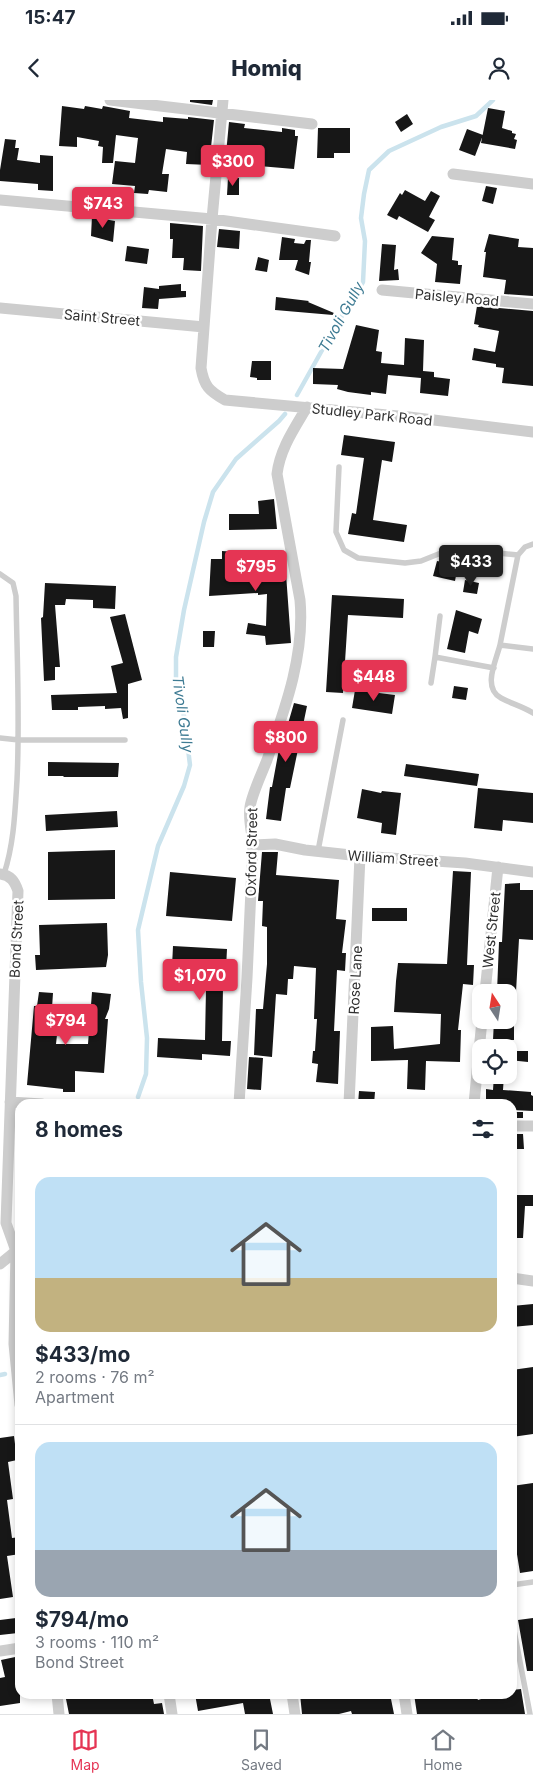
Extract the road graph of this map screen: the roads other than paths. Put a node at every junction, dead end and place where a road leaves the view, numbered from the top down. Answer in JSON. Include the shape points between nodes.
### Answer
{"nodes":[{"id":1,"x":110,"y":100,"type":"edge"},
{"id":2,"x":223,"y":100,"type":"edge"},
{"id":3,"x":222,"y":114,"type":"junction"},
{"id":4,"x":312,"y":124,"type":"dead end"},
{"id":5,"x":453,"y":174,"type":"dead end"},
{"id":6,"x":533,"y":184,"type":"edge"},
{"id":7,"x":0,"y":200,"type":"edge"},
{"id":8,"x":212,"y":219,"type":"junction"},
{"id":9,"x":335,"y":236,"type":"dead end"},
{"id":10,"x":382,"y":290,"type":"dead end"},
{"id":11,"x":533,"y":304,"type":"edge"},
{"id":12,"x":0,"y":308,"type":"edge"},
{"id":13,"x":204,"y":327,"type":"junction"},
{"id":14,"x":307,"y":407,"type":"junction"},
{"id":15,"x":533,"y":432,"type":"edge"},
{"id":16,"x":339,"y":468,"type":"dead end"},
{"id":17,"x":533,"y":544,"type":"edge"},
{"id":18,"x":518,"y":555,"type":"junction"},
{"id":19,"x":0,"y":574,"type":"edge"},
{"id":20,"x":440,"y":616,"type":"dead end"},
{"id":21,"x":500,"y":645,"type":"junction"},
{"id":22,"x":533,"y":649,"type":"edge"},
{"id":23,"x":435,"y":657,"type":"junction"},
{"id":24,"x":494,"y":668,"type":"junction"},
{"id":25,"x":431,"y":683,"type":"dead end"},
{"id":26,"x":533,"y":713,"type":"edge"},
{"id":27,"x":343,"y":720,"type":"dead end"},
{"id":28,"x":0,"y":738,"type":"edge"},
{"id":29,"x":19,"y":740,"type":"junction"},
{"id":30,"x":124,"y":740,"type":"dead end"},
{"id":31,"x":253,"y":845,"type":"junction"},
{"id":32,"x":318,"y":851,"type":"junction"},
{"id":33,"x":360,"y":856,"type":"junction"},
{"id":34,"x":498,"y":867,"type":"junction"},
{"id":35,"x":533,"y":872,"type":"edge"},
{"id":36,"x":2,"y":874,"type":"edge"},
{"id":37,"x":486,"y":984,"type":"edge"},
{"id":38,"x":481,"y":1029,"type":"edge"},
{"id":39,"x":239,"y":1099,"type":"edge"},
{"id":40,"x":350,"y":1099,"type":"edge"},
{"id":41,"x":474,"y":1099,"type":"edge"},
{"id":42,"x":7,"y":1102,"type":"junction"},
{"id":43,"x":15,"y":1102,"type":"edge"},
{"id":44,"x":517,"y":1126,"type":"edge"},
{"id":45,"x":533,"y":1126,"type":"edge"},
{"id":46,"x":15,"y":1244,"type":"edge"},
{"id":47,"x":15,"y":1253,"type":"edge"},
{"id":48,"x":0,"y":1264,"type":"edge"},
{"id":49,"x":517,"y":1279,"type":"edge"},
{"id":50,"x":533,"y":1281,"type":"edge"},
{"id":51,"x":15,"y":1321,"type":"edge"},
{"id":52,"x":15,"y":1354,"type":"edge"},
{"id":53,"x":533,"y":1582,"type":"edge"},
{"id":54,"x":517,"y":1584,"type":"edge"},
{"id":55,"x":517,"y":1642,"type":"edge"},
{"id":56,"x":15,"y":1649,"type":"edge"},
{"id":57,"x":0,"y":1651,"type":"edge"},
{"id":58,"x":517,"y":1656,"type":"edge"},
{"id":59,"x":520,"y":1656,"type":"junction"},
{"id":60,"x":58,"y":1699,"type":"edge"},
{"id":61,"x":170,"y":1699,"type":"edge"},
{"id":62,"x":293,"y":1699,"type":"edge"},
{"id":63,"x":405,"y":1699,"type":"edge"},
{"id":64,"x":59,"y":1714,"type":"edge"},
{"id":65,"x":172,"y":1714,"type":"edge"},
{"id":66,"x":295,"y":1714,"type":"edge"},
{"id":67,"x":407,"y":1714,"type":"edge"},
{"id":68,"x":530,"y":1714,"type":"edge"}],
"edges":[{"from":1,"to":3,"type":"street"},
{"from":2,"to":3,"type":"street"},
{"from":3,"to":4,"type":"street"},
{"from":3,"to":8,"type":"street"},
{"from":5,"to":6,"type":"street"},
{"from":7,"to":8,"type":"street"},
{"from":8,"to":9,"type":"street"},
{"from":8,"to":13,"type":"street"},
{"from":10,"to":11,"type":"street","name":"Paisley Road"},
{"from":12,"to":13,"type":"street","name":"Saint Street"},
{"from":13,"to":14,"type":"street","name":"Studley Park Road","via":[[201,368],[203,382],[212,393],[225,400]]},
{"from":14,"to":15,"type":"street","name":"Studley Park Road"},
{"from":14,"to":31,"type":"street","name":"Oxford Street","via":[[278,460],[277,474],[302,619],[298,656],[288,694],[250,806]]},
{"from":16,"to":18,"type":"lane","via":[[336,532],[344,550],[358,558],[405,563],[421,561],[446,551],[468,550]]},
{"from":17,"to":18,"type":"lane"},
{"from":18,"to":21,"type":"lane"},
{"from":19,"to":29,"type":"lane","via":[[13,583],[16,596]]},
{"from":20,"to":23,"type":"lane"},
{"from":21,"to":22,"type":"lane"},
{"from":21,"to":24,"type":"lane"},
{"from":23,"to":24,"type":"lane"},
{"from":23,"to":25,"type":"lane"},
{"from":24,"to":26,"type":"lane","via":[[490,683],[494,692]]},
{"from":27,"to":32,"type":"lane"},
{"from":28,"to":29,"type":"lane"},
{"from":29,"to":30,"type":"lane"},
{"from":29,"to":36,"type":"lane","via":[[14,829],[10,854]]},
{"from":31,"to":32,"type":"street","name":"William Street","via":[[275,844]]},
{"from":31,"to":39,"type":"street","name":"Oxford Street"},
{"from":32,"to":33,"type":"street","name":"William Street"},
{"from":33,"to":34,"type":"street","name":"William Street"},
{"from":33,"to":40,"type":"street","name":"Rose Lane"},
{"from":34,"to":35,"type":"street","name":"William Street"},
{"from":34,"to":37,"type":"street","name":"West Street"},
{"from":36,"to":42,"type":"street","name":"Bond Street","via":[[15,881],[18,891]]},
{"from":38,"to":41,"type":"street"},
{"from":42,"to":43,"type":"street"},
{"from":42,"to":46,"type":"street","name":"Bond Street","via":[[6,1224]]},
{"from":44,"to":45,"type":"street"},
{"from":47,"to":48,"type":"street"},
{"from":49,"to":50,"type":"street"},
{"from":51,"to":52,"type":"street","name":"Bond Street"},
{"from":53,"to":54,"type":"lane"},
{"from":55,"to":59,"type":"lane"},
{"from":56,"to":57,"type":"street"},
{"from":58,"to":59,"type":"lane"},
{"from":59,"to":68,"type":"lane"},
{"from":60,"to":64,"type":"street"},
{"from":61,"to":65,"type":"street"},
{"from":62,"to":66,"type":"street"},
{"from":63,"to":67,"type":"street"}]}
